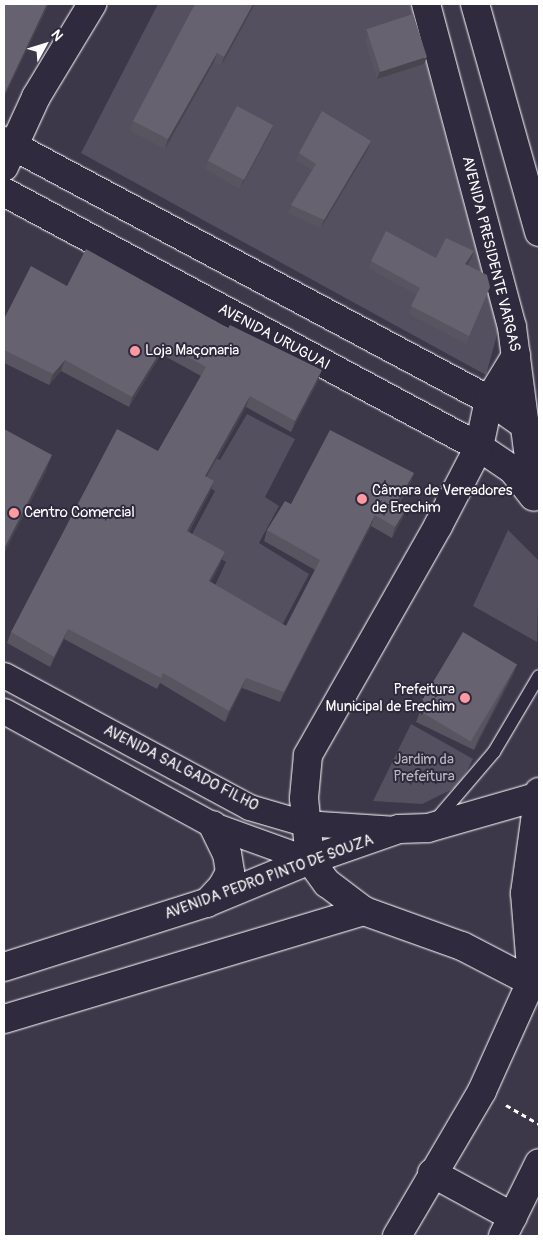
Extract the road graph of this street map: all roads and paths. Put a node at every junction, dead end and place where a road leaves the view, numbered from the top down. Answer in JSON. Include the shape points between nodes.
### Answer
{"nodes":[{"id":1,"x":92,"y":4,"type":"edge"},
{"id":2,"x":426,"y":4,"type":"edge"},
{"id":3,"x":475,"y":4,"type":"edge"},
{"id":4,"x":7,"y":151,"type":"edge"},
{"id":5,"x":4,"y":192,"type":"edge"},
{"id":6,"x":539,"y":232,"type":"edge"},
{"id":7,"x":516,"y":356,"type":"junction"},
{"id":8,"x":489,"y":400,"type":"junction"},
{"id":9,"x":532,"y":431,"type":"edge"},
{"id":10,"x":479,"y":447,"type":"junction"},
{"id":11,"x":536,"y":501,"type":"edge"},
{"id":12,"x":4,"y":675,"type":"edge"},
{"id":13,"x":539,"y":676,"type":"edge"},
{"id":14,"x":4,"y":711,"type":"edge"},
{"id":15,"x":538,"y":795,"type":"edge"},
{"id":16,"x":304,"y":823,"type":"junction"},
{"id":17,"x":214,"y":825,"type":"junction"},
{"id":18,"x":428,"y":828,"type":"junction"},
{"id":19,"x":399,"y":829,"type":"junction"},
{"id":20,"x":310,"y":860,"type":"junction"},
{"id":21,"x":206,"y":904,"type":"junction"},
{"id":22,"x":532,"y":904,"type":"edge"},
{"id":23,"x":364,"y":911,"type":"junction"},
{"id":24,"x":4,"y":967,"type":"edge"},
{"id":25,"x":536,"y":983,"type":"edge"},
{"id":26,"x":4,"y":1019,"type":"edge"},
{"id":27,"x":482,"y":1091,"type":"junction"},
{"id":28,"x":539,"y":1124,"type":"edge"},
{"id":29,"x":539,"y":1163,"type":"edge"},
{"id":30,"x":432,"y":1172,"type":"junction"},
{"id":31,"x":508,"y":1227,"type":"edge"},
{"id":32,"x":397,"y":1236,"type":"edge"}],
"edges":[{"from":1,"to":4,"type":"main road"},
{"from":2,"to":7,"type":"main road","name":"AVENIDA PRESIDENTE VARGAS","via":[[512,327]]},
{"from":3,"to":6,"type":"main road"},
{"from":4,"to":8,"type":"main road"},
{"from":5,"to":10,"type":"main road","name":"AVENIDA URUGUAI"},
{"from":7,"to":8,"type":"main road"},
{"from":7,"to":9,"type":"main road","name":"AVENIDA PRESIDENTE VARGAS"},
{"from":8,"to":9,"type":"main road"},
{"from":8,"to":10,"type":"main road"},
{"from":9,"to":11,"type":"main road","name":"AVENIDA PRESIDENTE VARGAS"},
{"from":10,"to":11,"type":"main road","name":"AVENIDA URUGUAI","via":[[512,469]]},
{"from":10,"to":16,"type":"main road","via":[[438,526],[308,755]]},
{"from":12,"to":16,"type":"street","name":"AVENIDA SALGADO FILHO","via":[[249,807]]},
{"from":13,"to":18,"type":"lane","via":[[494,752]]},
{"from":14,"to":17,"type":"street"},
{"from":15,"to":18,"type":"main road","name":"AVENIDA PEDRO PINTO DE SOUZA"},
{"from":15,"to":22,"type":"main road"},
{"from":16,"to":19,"type":"street","name":"AVENIDA SALGADO FILHO"},
{"from":16,"to":20,"type":"main road"},
{"from":17,"to":20,"type":"street"},
{"from":17,"to":21,"type":"main road","via":[[230,872],[222,887]]},
{"from":18,"to":19,"type":"main road","name":"AVENIDA PEDRO PINTO DE SOUZA"},
{"from":19,"to":20,"type":"main road","name":"AVENIDA PEDRO PINTO DE SOUZA"},
{"from":20,"to":21,"type":"main road","name":"AVENIDA PEDRO PINTO DE SOUZA"},
{"from":20,"to":23,"type":"main road","via":[[327,883]]},
{"from":21,"to":24,"type":"main road","name":"AVENIDA PEDRO PINTO DE SOUZA"},
{"from":22,"to":25,"type":"main road"},
{"from":23,"to":25,"type":"main road","via":[[462,946]]},
{"from":23,"to":26,"type":"main road"},
{"from":25,"to":27,"type":"main road"},
{"from":27,"to":28,"type":"path"},
{"from":27,"to":30,"type":"main road"},
{"from":29,"to":31,"type":"main road"},
{"from":30,"to":31,"type":"main road"},
{"from":30,"to":32,"type":"main road"}]}
